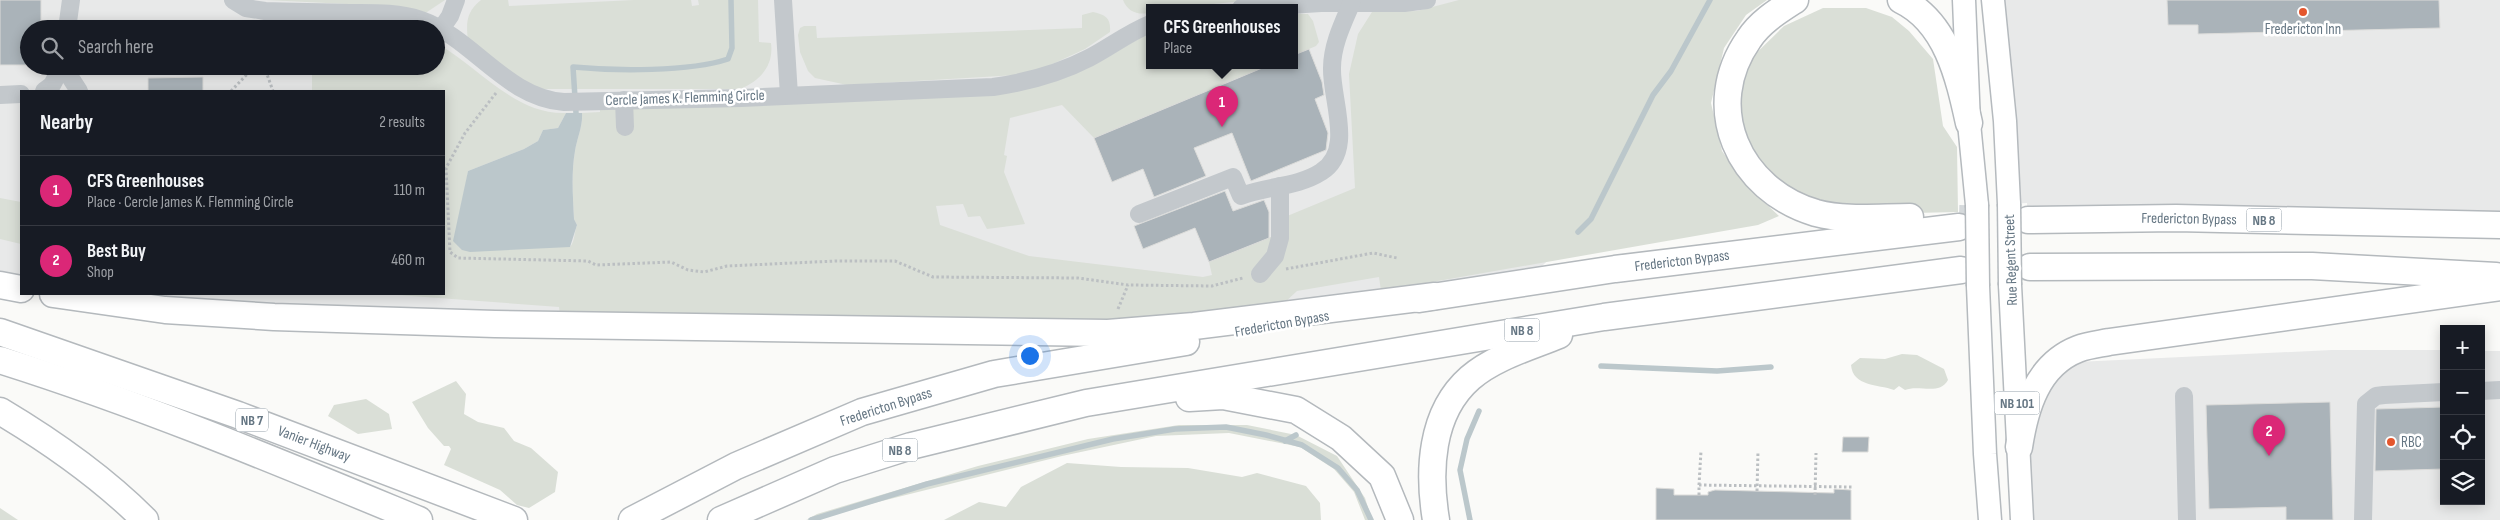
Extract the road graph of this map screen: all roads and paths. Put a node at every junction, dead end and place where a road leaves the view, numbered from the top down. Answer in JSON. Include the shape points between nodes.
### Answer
{"nodes":[{"id":1,"x":71,"y":0,"type":"edge"},
{"id":2,"x":233,"y":0,"type":"edge"},
{"id":3,"x":456,"y":0,"type":"edge"},
{"id":4,"x":783,"y":0,"type":"edge"},
{"id":5,"x":1427,"y":0,"type":"edge"},
{"id":6,"x":1795,"y":0,"type":"edge"},
{"id":7,"x":1901,"y":0,"type":"edge"},
{"id":8,"x":1964,"y":0,"type":"edge"},
{"id":9,"x":1993,"y":0,"type":"edge"},
{"id":10,"x":1285,"y":2,"type":"edge"},
{"id":11,"x":1352,"y":2,"type":"junction"},
{"id":12,"x":1270,"y":4,"type":"edge"},
{"id":13,"x":68,"y":20,"type":"edge"},
{"id":14,"x":420,"y":20,"type":"edge"},
{"id":15,"x":445,"y":23,"type":"edge"},
{"id":16,"x":1146,"y":26,"type":"edge"},
{"id":17,"x":445,"y":32,"type":"edge"},
{"id":18,"x":56,"y":75,"type":"edge"},
{"id":19,"x":71,"y":75,"type":"edge"},
{"id":20,"x":246,"y":75,"type":"edge"},
{"id":21,"x":267,"y":75,"type":"edge"},
{"id":22,"x":506,"y":78,"type":"junction"},
{"id":23,"x":48,"y":88,"type":"edge"},
{"id":24,"x":68,"y":90,"type":"edge"},
{"id":25,"x":78,"y":90,"type":"edge"},
{"id":26,"x":232,"y":90,"type":"edge"},
{"id":27,"x":273,"y":90,"type":"edge"},
{"id":28,"x":20,"y":94,"type":"edge"},
{"id":29,"x":0,"y":95,"type":"edge"},
{"id":30,"x":789,"y":95,"type":"junction"},
{"id":31,"x":624,"y":100,"type":"junction"},
{"id":32,"x":1970,"y":123,"type":"junction"},
{"id":33,"x":625,"y":127,"type":"dead end"},
{"id":34,"x":1280,"y":186,"type":"junction"},
{"id":35,"x":2018,"y":212,"type":"junction"},
{"id":36,"x":1140,"y":214,"type":"dead end"},
{"id":37,"x":1965,"y":217,"type":"junction"},
{"id":38,"x":2500,"y":225,"type":"edge"},
{"id":39,"x":1396,"y":258,"type":"dead end"},
{"id":40,"x":2030,"y":267,"type":"tunnel mouth"},
{"id":41,"x":1260,"y":274,"type":"junction"},
{"id":42,"x":2500,"y":276,"type":"edge"},
{"id":43,"x":1969,"y":278,"type":"junction"},
{"id":44,"x":0,"y":286,"type":"edge"},
{"id":45,"x":2500,"y":287,"type":"edge"},
{"id":46,"x":20,"y":289,"type":"edge"},
{"id":47,"x":59,"y":295,"type":"edge"},
{"id":48,"x":1435,"y":296,"type":"junction"},
{"id":49,"x":1604,"y":317,"type":"junction"},
{"id":50,"x":0,"y":332,"type":"edge"},
{"id":51,"x":0,"y":360,"type":"edge"},
{"id":52,"x":2500,"y":390,"type":"edge"},
{"id":53,"x":2485,"y":391,"type":"edge"},
{"id":54,"x":2440,"y":392,"type":"edge"},
{"id":55,"x":2184,"y":396,"type":"dead end"},
{"id":56,"x":1086,"y":403,"type":"junction"},
{"id":57,"x":0,"y":411,"type":"edge"},
{"id":58,"x":2019,"y":447,"type":"junction"},
{"id":59,"x":1701,"y":451,"type":"dead end"},
{"id":60,"x":1758,"y":451,"type":"dead end"},
{"id":61,"x":1816,"y":453,"type":"dead end"},
{"id":62,"x":1700,"y":485,"type":"junction"},
{"id":63,"x":1757,"y":486,"type":"junction"},
{"id":64,"x":1815,"y":486,"type":"junction"},
{"id":65,"x":1852,"y":487,"type":"dead end"},
{"id":66,"x":1757,"y":491,"type":"dead end"},
{"id":67,"x":1699,"y":495,"type":"dead end"},
{"id":68,"x":1815,"y":495,"type":"dead end"},
{"id":69,"x":508,"y":518,"type":"edge"},
{"id":70,"x":145,"y":520,"type":"edge"},
{"id":71,"x":419,"y":520,"type":"edge"},
{"id":72,"x":632,"y":520,"type":"edge"},
{"id":73,"x":721,"y":520,"type":"edge"},
{"id":74,"x":1400,"y":520,"type":"edge"},
{"id":75,"x":1436,"y":520,"type":"edge"},
{"id":76,"x":1990,"y":520,"type":"edge"},
{"id":77,"x":2022,"y":520,"type":"edge"},
{"id":78,"x":2187,"y":520,"type":"edge"},
{"id":79,"x":2363,"y":520,"type":"edge"}],
"edges":[{"from":1,"to":13,"type":"street"},
{"from":2,"to":14,"type":"street","name":"Cercle James K. Flemming Circle","via":[[246,8],[265,12],[393,14]]},
{"from":3,"to":15,"type":"street"},
{"from":4,"to":30,"type":"street"},
{"from":5,"to":11,"type":"street"},
{"from":6,"to":37,"type":"highway","via":[[1768,18],[1749,38],[1736,60],[1726,109],[1729,127],[1743,160],[1753,174],[1782,197],[1816,213],[1856,218]]},
{"from":7,"to":32,"type":"highway","via":[[1924,17],[1941,37],[1961,87]]},
{"from":8,"to":32,"type":"main road","number":"NB 101"},
{"from":9,"to":35,"type":"main road","name":"Rue Regent Street","number":"NB 101"},
{"from":10,"to":11,"type":"street"},
{"from":10,"to":12,"type":"street"},
{"from":11,"to":34,"type":"street","via":[[1334,46],[1332,68],[1339,146],[1333,162],[1322,172]]},
{"from":16,"to":30,"type":"street","name":"Cercle James K. Flemming Circle","via":[[1090,58],[1024,83]]},
{"from":17,"to":22,"type":"street","name":"Cercle James K. Flemming Circle"},
{"from":18,"to":23,"type":"street"},
{"from":19,"to":25,"type":"street"},
{"from":20,"to":26,"type":"path"},
{"from":21,"to":27,"type":"path"},
{"from":22,"to":31,"type":"street","name":"Cercle James K. Flemming Circle","via":[[522,90],[557,102]]},
{"from":22,"to":41,"type":"path","via":[[465,133],[446,168],[450,252],[458,258],[588,261],[596,266],[671,262],[688,270],[704,272],[727,266],[895,261],[933,277],[1078,278],[1128,285],[1212,286]]},
{"from":23,"to":24,"type":"street"},
{"from":28,"to":29,"type":"street"},
{"from":30,"to":31,"type":"street","name":"Cercle James K. Flemming Circle"},
{"from":31,"to":33,"type":"street"},
{"from":32,"to":37,"type":"main road","number":"NB 101"},
{"from":34,"to":36,"type":"street","via":[[1241,196],[1233,177]]},
{"from":34,"to":41,"type":"street","via":[[1280,238],[1275,256]]},
{"from":35,"to":38,"type":"highway","name":"Fredericton Bypass","number":"NB 8"},
{"from":35,"to":58,"type":"main road","name":"Rue Regent Street","number":"NB 101","bridge":true,"via":[[2010,285]]},
{"from":37,"to":43,"type":"main road","number":"NB 101","bridge":true},
{"from":37,"to":48,"type":"highway","name":"Fredericton Bypass"},
{"from":39,"to":41,"type":"path","via":[[1373,253]]},
{"from":40,"to":42,"type":"highway","via":[[2312,266]]},
{"from":43,"to":49,"type":"highway","number":"NB 8"},
{"from":43,"to":76,"type":"main road","number":"NB 101"},
{"from":44,"to":46,"type":"highway"},
{"from":45,"to":58,"type":"highway","via":[[2078,349],[2056,363],[2040,381],[2024,415]]},
{"from":47,"to":48,"type":"highway","via":[[165,310],[274,317],[495,324],[1108,333],[1194,326]]},
{"from":48,"to":72,"type":"highway","name":"Fredericton Bypass","via":[[994,374],[862,412],[736,466]]},
{"from":49,"to":56,"type":"highway","number":"NB 8"},
{"from":49,"to":75,"type":"highway","via":[[1508,355],[1470,378],[1449,404],[1438,431],[1432,459]]},
{"from":50,"to":69,"type":"highway","name":"Vanier Highway","number":"NB 7","via":[[230,412]]},
{"from":51,"to":71,"type":"highway","name":"Vanier Highway","number":"NB 7","via":[[216,437]]},
{"from":52,"to":53,"type":"street"},
{"from":54,"to":79,"type":"street","via":[[2376,396],[2366,404]]},
{"from":55,"to":78,"type":"street"},
{"from":56,"to":73,"type":"highway","number":"NB 8","via":[[902,449],[835,470]]},
{"from":56,"to":74,"type":"highway","via":[[1223,396],[1296,410],[1341,438],[1382,476]]},
{"from":57,"to":70,"type":"highway","via":[[118,493]]},
{"from":58,"to":77,"type":"main road","name":"Rue Regent Street","number":"NB 101"},
{"from":59,"to":62,"type":"path"},
{"from":60,"to":63,"type":"path"},
{"from":61,"to":64,"type":"path"},
{"from":62,"to":63,"type":"path"},
{"from":62,"to":67,"type":"path"},
{"from":63,"to":64,"type":"path"},
{"from":63,"to":66,"type":"path"},
{"from":64,"to":65,"type":"path"},
{"from":64,"to":68,"type":"path"}]}
